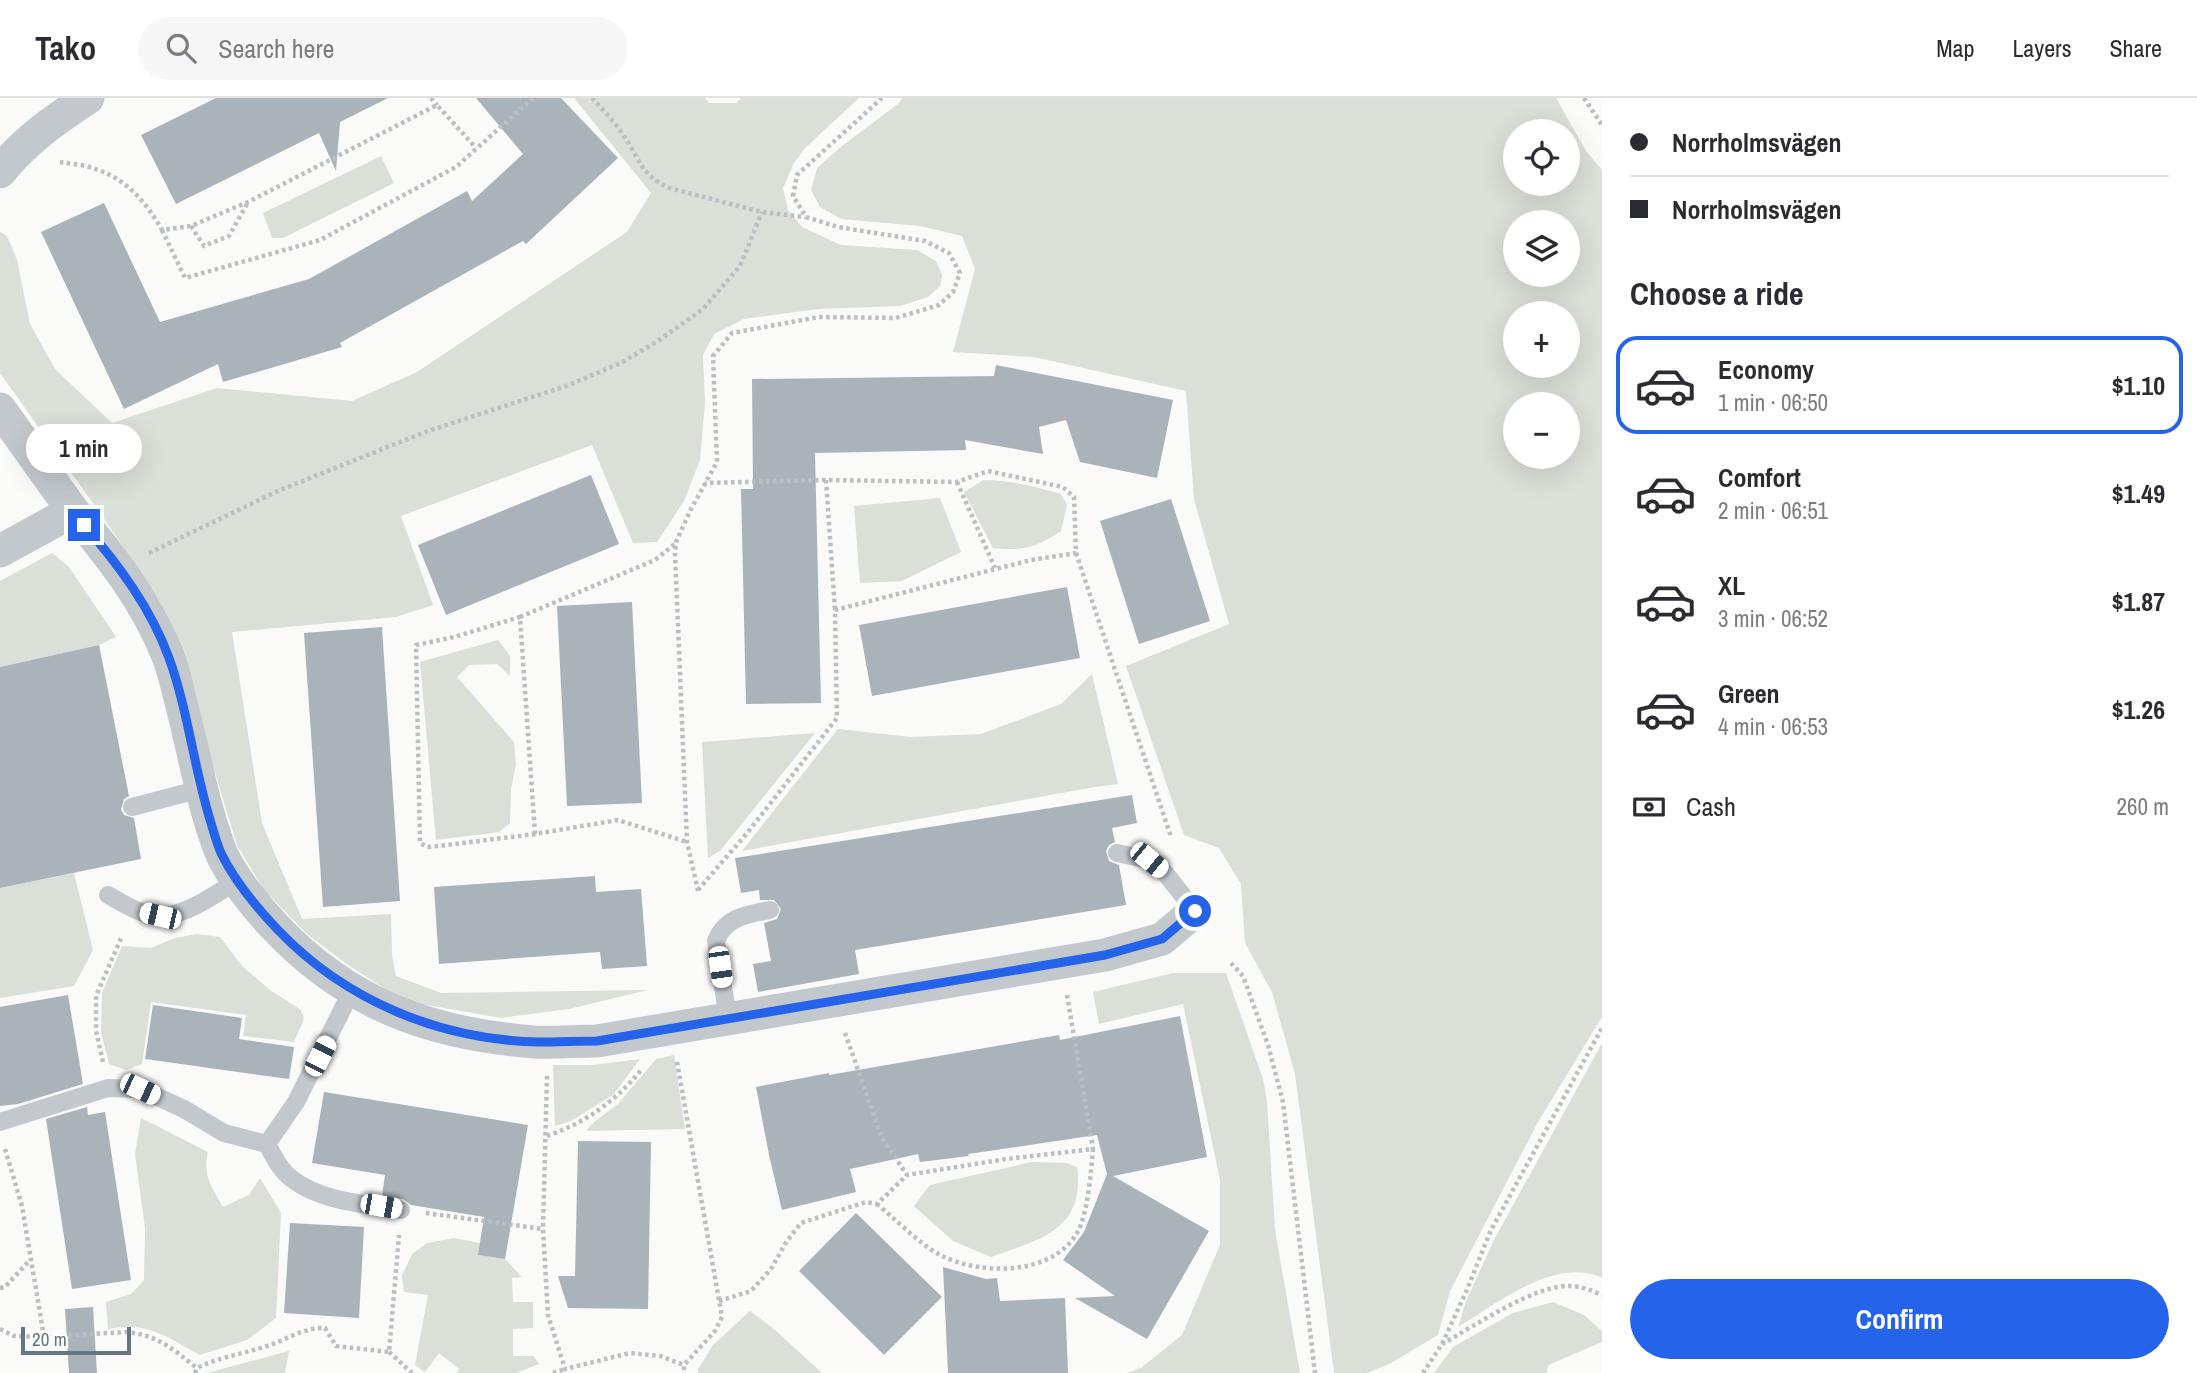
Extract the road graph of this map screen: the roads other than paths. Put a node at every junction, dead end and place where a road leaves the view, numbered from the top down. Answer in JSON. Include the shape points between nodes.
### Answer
{"nodes":[{"id":1,"x":88,"y":98,"type":"edge"},
{"id":2,"x":0,"y":172,"type":"edge"},
{"id":3,"x":0,"y":409,"type":"edge"},
{"id":4,"x":73,"y":512,"type":"junction"},
{"id":5,"x":0,"y":551,"type":"edge"},
{"id":6,"x":201,"y":789,"type":"junction"},
{"id":7,"x":132,"y":807,"type":"dead end"},
{"id":8,"x":1117,"y":853,"type":"dead end"},
{"id":9,"x":238,"y":880,"type":"junction"},
{"id":10,"x":108,"y":895,"type":"dead end"},
{"id":11,"x":770,"y":910,"type":"dead end"},
{"id":12,"x":1195,"y":911,"type":"joint"},
{"id":13,"x":352,"y":989,"type":"junction"},
{"id":14,"x":728,"y":1019,"type":"junction"},
{"id":15,"x":1,"y":1131,"type":"edge"},
{"id":16,"x":267,"y":1144,"type":"junction"},
{"id":17,"x":401,"y":1210,"type":"road end"}],
"edges":[{"from":1,"to":2,"type":"street","via":[[42,129]]},
{"from":3,"to":4,"type":"street"},
{"from":4,"to":5,"type":"street"},
{"from":4,"to":6,"type":"street","via":[[148,612],[169,658]]},
{"from":6,"to":7,"type":"lane"},
{"from":6,"to":9,"type":"street","via":[[221,853]]},
{"from":8,"to":12,"type":"lane","via":[[1149,860]]},
{"from":9,"to":10,"type":"lane","via":[[206,900],[160,916]]},
{"from":9,"to":13,"type":"street","via":[[254,905],[295,948]]},
{"from":11,"to":14,"type":"lane","via":[[741,915],[716,941]]},
{"from":12,"to":14,"type":"street","via":[[1162,939],[1105,955]]},
{"from":13,"to":14,"type":"street","via":[[425,1023],[537,1042],[597,1041]]},
{"from":13,"to":16,"type":"lane","via":[[296,1102]]},
{"from":15,"to":16,"type":"lane","via":[[108,1088],[140,1089],[224,1133]]},
{"from":16,"to":17,"type":"lane","via":[[290,1178],[307,1188]]}]}
